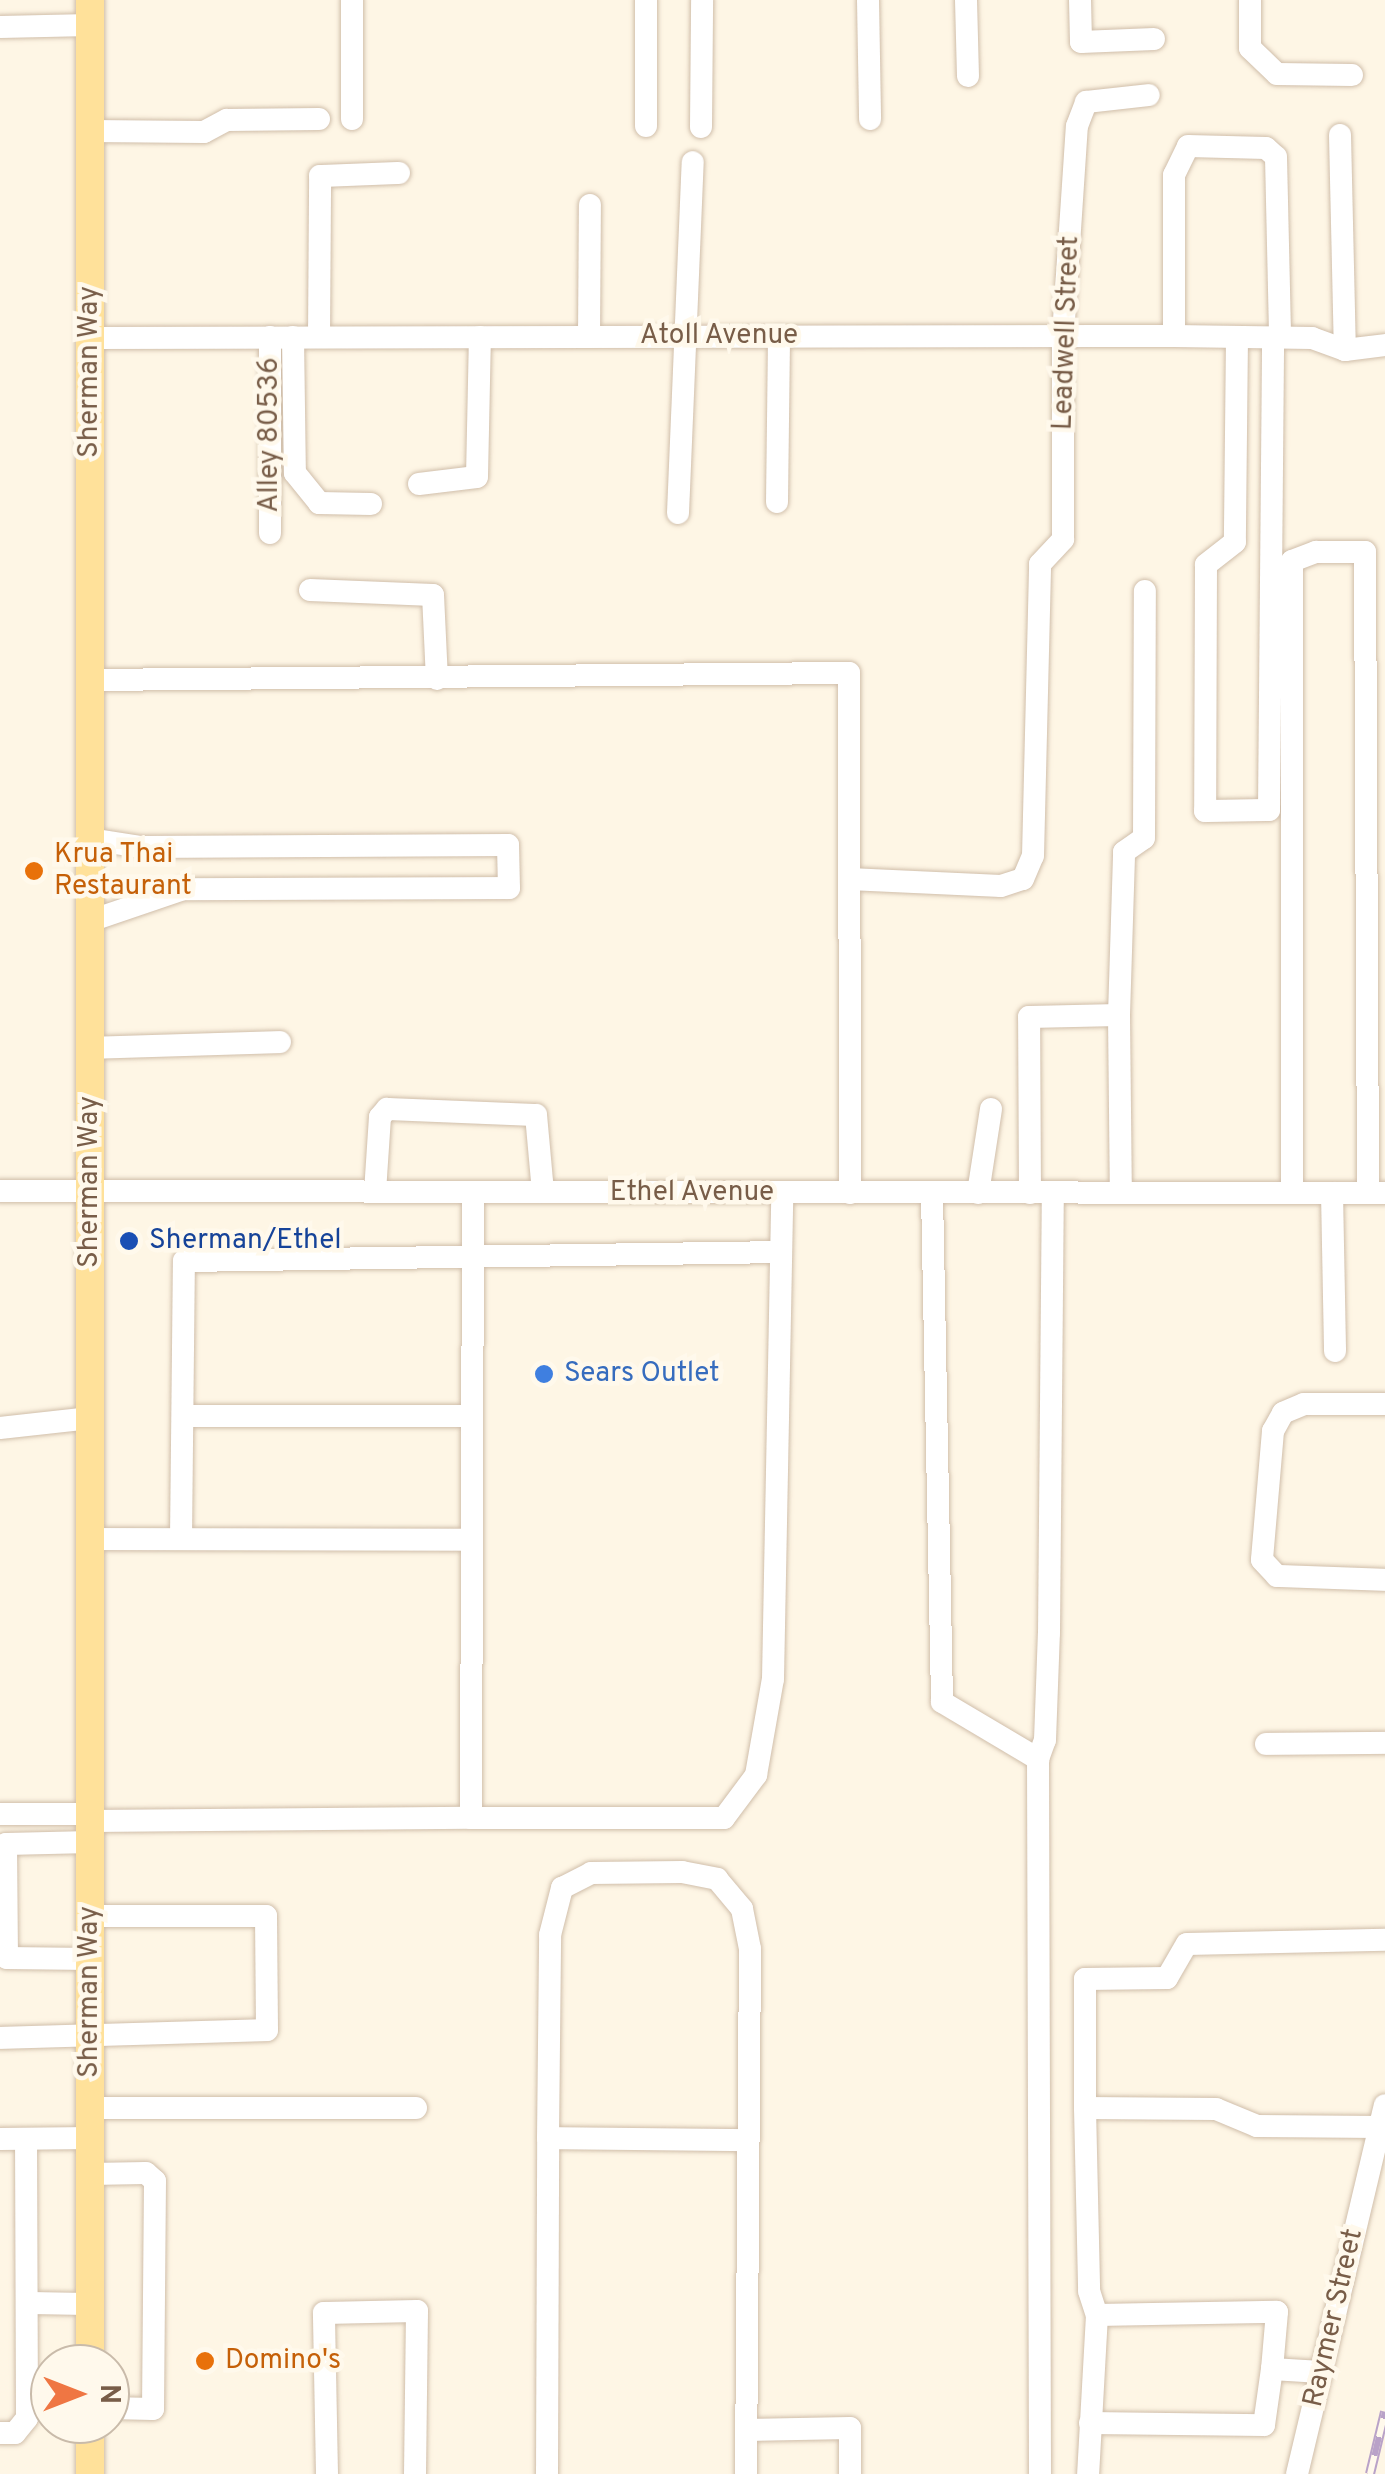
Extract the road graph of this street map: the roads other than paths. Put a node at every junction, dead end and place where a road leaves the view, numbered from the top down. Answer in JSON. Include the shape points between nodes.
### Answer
{"nodes":[{"id":1,"x":352,"y":0,"type":"edge"},
{"id":2,"x":646,"y":0,"type":"edge"},
{"id":3,"x":702,"y":0,"type":"edge"},
{"id":4,"x":868,"y":0,"type":"edge"},
{"id":5,"x":966,"y":0,"type":"edge"},
{"id":6,"x":1080,"y":0,"type":"edge"},
{"id":7,"x":1250,"y":0,"type":"edge"},
{"id":8,"x":90,"y":13,"type":"edge"},
{"id":9,"x":0,"y":27,"type":"edge"},
{"id":10,"x":1154,"y":39,"type":"dead end"},
{"id":11,"x":1352,"y":75,"type":"dead end"},
{"id":12,"x":968,"y":76,"type":"dead end"},
{"id":13,"x":1149,"y":96,"type":"dead end"},
{"id":14,"x":319,"y":119,"type":"dead end"},
{"id":15,"x":870,"y":119,"type":"dead end"},
{"id":16,"x":352,"y":120,"type":"dead end"},
{"id":17,"x":646,"y":126,"type":"dead end"},
{"id":18,"x":701,"y":127,"type":"dead end"},
{"id":19,"x":90,"y":131,"type":"junction"},
{"id":20,"x":1340,"y":134,"type":"dead end"},
{"id":21,"x":693,"y":162,"type":"dead end"},
{"id":22,"x":400,"y":172,"type":"dead end"},
{"id":23,"x":590,"y":205,"type":"dead end"},
{"id":24,"x":1063,"y":335,"type":"junction"},
{"id":25,"x":683,"y":336,"type":"junction"},
{"id":26,"x":778,"y":336,"type":"junction"},
{"id":27,"x":1174,"y":336,"type":"junction"},
{"id":28,"x":282,"y":337,"type":"junction"},
{"id":29,"x":319,"y":337,"type":"junction"},
{"id":30,"x":480,"y":337,"type":"junction"},
{"id":31,"x":589,"y":337,"type":"junction"},
{"id":32,"x":1236,"y":337,"type":"junction"},
{"id":33,"x":1276,"y":337,"type":"junction"},
{"id":34,"x":90,"y":338,"type":"junction"},
{"id":35,"x":1385,"y":345,"type":"edge"},
{"id":36,"x":1345,"y":350,"type":"junction"},
{"id":37,"x":420,"y":484,"type":"dead end"},
{"id":38,"x":777,"y":502,"type":"dead end"},
{"id":39,"x":371,"y":504,"type":"dead end"},
{"id":40,"x":678,"y":512,"type":"dead end"},
{"id":41,"x":270,"y":533,"type":"dead end"},
{"id":42,"x":310,"y":590,"type":"dead end"},
{"id":43,"x":1145,"y":591,"type":"dead end"},
{"id":44,"x":436,"y":679,"type":"junction"},
{"id":45,"x":90,"y":680,"type":"junction"},
{"id":46,"x":90,"y":839,"type":"junction"},
{"id":47,"x":849,"y":879,"type":"junction"},
{"id":48,"x":90,"y":921,"type":"junction"},
{"id":49,"x":1119,"y":1016,"type":"junction"},
{"id":50,"x":280,"y":1042,"type":"dead end"},
{"id":51,"x":90,"y":1048,"type":"junction"},
{"id":52,"x":991,"y":1109,"type":"dead end"},
{"id":53,"x":0,"y":1192,"type":"edge"},
{"id":54,"x":90,"y":1192,"type":"junction"},
{"id":55,"x":375,"y":1192,"type":"junction"},
{"id":56,"x":473,"y":1192,"type":"junction"},
{"id":57,"x":543,"y":1192,"type":"junction"},
{"id":58,"x":782,"y":1193,"type":"junction"},
{"id":59,"x":850,"y":1193,"type":"junction"},
{"id":60,"x":932,"y":1193,"type":"junction"},
{"id":61,"x":978,"y":1193,"type":"junction"},
{"id":62,"x":1041,"y":1193,"type":"junction"},
{"id":63,"x":1121,"y":1193,"type":"junction"},
{"id":64,"x":1292,"y":1193,"type":"junction"},
{"id":65,"x":1332,"y":1193,"type":"junction"},
{"id":66,"x":1376,"y":1193,"type":"edge"},
{"id":67,"x":782,"y":1252,"type":"junction"},
{"id":68,"x":473,"y":1258,"type":"junction"},
{"id":69,"x":1335,"y":1350,"type":"dead end"},
{"id":70,"x":1385,"y":1404,"type":"edge"},
{"id":71,"x":182,"y":1416,"type":"junction"},
{"id":72,"x":472,"y":1416,"type":"junction"},
{"id":73,"x":90,"y":1418,"type":"junction"},
{"id":74,"x":0,"y":1428,"type":"edge"},
{"id":75,"x":90,"y":1540,"type":"junction"},
{"id":76,"x":181,"y":1540,"type":"junction"},
{"id":77,"x":472,"y":1540,"type":"junction"},
{"id":78,"x":1385,"y":1580,"type":"edge"},
{"id":79,"x":1385,"y":1743,"type":"edge"},
{"id":80,"x":1266,"y":1744,"type":"dead end"},
{"id":81,"x":1038,"y":1759,"type":"junction"},
{"id":82,"x":0,"y":1814,"type":"edge"},
{"id":83,"x":471,"y":1818,"type":"junction"},
{"id":84,"x":91,"y":1826,"type":"junction"},
{"id":85,"x":3,"y":1844,"type":"edge"},
{"id":86,"x":90,"y":1916,"type":"junction"},
{"id":87,"x":1385,"y":1940,"type":"edge"},
{"id":88,"x":90,"y":1959,"type":"junction"},
{"id":89,"x":90,"y":2034,"type":"junction"},
{"id":90,"x":0,"y":2038,"type":"edge"},
{"id":91,"x":90,"y":2108,"type":"junction"},
{"id":92,"x":416,"y":2108,"type":"dead end"},
{"id":93,"x":1085,"y":2108,"type":"junction"},
{"id":94,"x":1382,"y":2116,"type":"edge"},
{"id":95,"x":90,"y":2138,"type":"junction"},
{"id":96,"x":548,"y":2138,"type":"junction"},
{"id":97,"x":0,"y":2139,"type":"edge"},
{"id":98,"x":26,"y":2139,"type":"junction"},
{"id":99,"x":744,"y":2140,"type":"junction"},
{"id":100,"x":90,"y":2174,"type":"junction"},
{"id":101,"x":28,"y":2303,"type":"junction"},
{"id":102,"x":90,"y":2304,"type":"junction"},
{"id":103,"x":1096,"y":2315,"type":"junction"},
{"id":104,"x":90,"y":2344,"type":"edge"},
{"id":105,"x":1272,"y":2368,"type":"junction"},
{"id":106,"x":1321,"y":2372,"type":"junction"},
{"id":107,"x":130,"y":2408,"type":"edge"},
{"id":108,"x":1090,"y":2422,"type":"junction"},
{"id":109,"x":746,"y":2430,"type":"junction"},
{"id":110,"x":0,"y":2433,"type":"edge"},
{"id":111,"x":90,"y":2444,"type":"edge"},
{"id":112,"x":90,"y":2474,"type":"edge"},
{"id":113,"x":327,"y":2474,"type":"edge"},
{"id":114,"x":415,"y":2474,"type":"edge"},
{"id":115,"x":548,"y":2474,"type":"edge"},
{"id":116,"x":746,"y":2474,"type":"edge"},
{"id":117,"x":850,"y":2474,"type":"edge"},
{"id":118,"x":1040,"y":2474,"type":"edge"},
{"id":119,"x":1088,"y":2474,"type":"edge"},
{"id":120,"x":1297,"y":2474,"type":"edge"}],
"edges":[{"from":1,"to":16,"type":"street"},
{"from":2,"to":17,"type":"street"},
{"from":3,"to":18,"type":"street"},
{"from":4,"to":15,"type":"street"},
{"from":5,"to":12,"type":"street"},
{"from":6,"to":10,"type":"street","via":[[1081,42]]},
{"from":7,"to":11,"type":"street","via":[[1250,48],[1277,74]]},
{"from":8,"to":9,"type":"street"},
{"from":8,"to":19,"type":"main road","name":"Sherman Way"},
{"from":13,"to":24,"type":"street","name":"Leadwell Street","via":[[1086,102],[1077,126]]},
{"from":14,"to":19,"type":"street","via":[[227,120],[204,132]]},
{"from":19,"to":34,"type":"main road","name":"Sherman Way"},
{"from":20,"to":36,"type":"street"},
{"from":21,"to":25,"type":"street"},
{"from":22,"to":29,"type":"street","via":[[320,176]]},
{"from":23,"to":31,"type":"street"},
{"from":24,"to":26,"type":"street","name":"Atoll Avenue"},
{"from":24,"to":27,"type":"street","name":"Atoll Avenue"},
{"from":24,"to":47,"type":"street","name":"Leadwell Street","via":[[1063,539],[1040,564],[1033,856],[1022,879],[1001,886]]},
{"from":25,"to":26,"type":"street","name":"Atoll Avenue"},
{"from":25,"to":31,"type":"street","name":"Atoll Avenue"},
{"from":25,"to":40,"type":"street"},
{"from":26,"to":38,"type":"street"},
{"from":27,"to":32,"type":"street","name":"Atoll Avenue"},
{"from":27,"to":33,"type":"street","via":[[1174,175],[1188,146],[1266,148],[1276,158]]},
{"from":28,"to":29,"type":"street","name":"Atoll Avenue"},
{"from":28,"to":34,"type":"street","name":"Atoll Avenue"},
{"from":28,"to":39,"type":"street","via":[[295,473],[319,503]]},
{"from":28,"to":41,"type":"street","name":"Alley 80536"},
{"from":29,"to":30,"type":"street","name":"Atoll Avenue"},
{"from":30,"to":31,"type":"street","name":"Atoll Avenue"},
{"from":30,"to":37,"type":"street","via":[[477,476]]},
{"from":32,"to":33,"type":"street","name":"Atoll Avenue"},
{"from":32,"to":33,"type":"street","via":[[1235,542],[1206,565],[1205,812],[1264,812],[1270,805]]},
{"from":33,"to":36,"type":"street","name":"Atoll Avenue","via":[[1312,338]]},
{"from":34,"to":45,"type":"main road","name":"Sherman Way"},
{"from":35,"to":36,"type":"street"},
{"from":42,"to":44,"type":"street","via":[[434,595]]},
{"from":43,"to":49,"type":"street","via":[[1144,838],[1124,852]]},
{"from":44,"to":45,"type":"street"},
{"from":44,"to":47,"type":"street","via":[[848,672]]},
{"from":45,"to":46,"type":"main road","name":"Sherman Way"},
{"from":46,"to":48,"type":"main road","name":"Sherman Way"},
{"from":46,"to":48,"type":"street","via":[[141,848],[508,845],[509,888],[184,889]]},
{"from":47,"to":59,"type":"street"},
{"from":48,"to":51,"type":"main road","name":"Sherman Way"},
{"from":49,"to":62,"type":"street","via":[[1029,1017]]},
{"from":49,"to":63,"type":"street"},
{"from":50,"to":51,"type":"street"},
{"from":51,"to":54,"type":"main road","name":"Sherman Way"},
{"from":52,"to":61,"type":"street"},
{"from":53,"to":54,"type":"street","name":"Ethel Avenue"},
{"from":54,"to":55,"type":"street","name":"Ethel Avenue"},
{"from":54,"to":73,"type":"main road","name":"Sherman Way"},
{"from":55,"to":56,"type":"street","name":"Ethel Avenue"},
{"from":55,"to":57,"type":"street","via":[[380,1117],[387,1109],[536,1115]]},
{"from":56,"to":57,"type":"street","name":"Ethel Avenue"},
{"from":56,"to":68,"type":"street"},
{"from":57,"to":58,"type":"street","name":"Ethel Avenue"},
{"from":58,"to":59,"type":"street","name":"Ethel Avenue"},
{"from":58,"to":67,"type":"street"},
{"from":59,"to":60,"type":"street","name":"Ethel Avenue"},
{"from":60,"to":61,"type":"street","name":"Ethel Avenue"},
{"from":60,"to":81,"type":"street","via":[[942,1702]]},
{"from":61,"to":62,"type":"street","name":"Ethel Avenue"},
{"from":62,"to":63,"type":"street","name":"Ethel Avenue"},
{"from":62,"to":81,"type":"street","via":[[1049,1633],[1046,1740]]},
{"from":63,"to":64,"type":"street","name":"Ethel Avenue"},
{"from":64,"to":65,"type":"street","name":"Ethel Avenue"},
{"from":64,"to":66,"type":"street","via":[[1292,561],[1316,552],[1364,552]]},
{"from":65,"to":66,"type":"street","name":"Ethel Avenue"},
{"from":65,"to":69,"type":"street"},
{"from":67,"to":68,"type":"street"},
{"from":67,"to":83,"type":"street","via":[[773,1678],[756,1776],[724,1818]]},
{"from":68,"to":71,"type":"street","via":[[184,1260]]},
{"from":68,"to":72,"type":"street"},
{"from":70,"to":78,"type":"street","via":[[1304,1404],[1283,1413],[1274,1431],[1262,1560],[1277,1576]]},
{"from":71,"to":72,"type":"street"},
{"from":71,"to":76,"type":"street"},
{"from":72,"to":77,"type":"street"},
{"from":73,"to":74,"type":"street"},
{"from":73,"to":75,"type":"main road","name":"Sherman Way"},
{"from":75,"to":76,"type":"street"},
{"from":75,"to":84,"type":"main road","name":"Sherman Way"},
{"from":76,"to":77,"type":"street"},
{"from":77,"to":83,"type":"street"},
{"from":79,"to":80,"type":"street"},
{"from":81,"to":118,"type":"street"},
{"from":82,"to":84,"type":"street"},
{"from":83,"to":84,"type":"street"},
{"from":84,"to":85,"type":"street"},
{"from":84,"to":86,"type":"main road","name":"Sherman Way"},
{"from":85,"to":88,"type":"street","via":[[7,1958]]},
{"from":86,"to":88,"type":"main road","name":"Sherman Way"},
{"from":86,"to":89,"type":"street","via":[[266,1916],[267,2030]]},
{"from":87,"to":93,"type":"street","via":[[1187,1944],[1167,1978],[1086,1979]]},
{"from":88,"to":89,"type":"main road","name":"Sherman Way"},
{"from":89,"to":90,"type":"street"},
{"from":89,"to":91,"type":"main road","name":"Sherman Way"},
{"from":91,"to":92,"type":"street"},
{"from":91,"to":95,"type":"main road","name":"Sherman Way"},
{"from":93,"to":94,"type":"street","via":[[1216,2109],[1256,2126]]},
{"from":93,"to":103,"type":"street","via":[[1089,2291]]},
{"from":94,"to":106,"type":"street","name":"Raymer Street"},
{"from":95,"to":98,"type":"street"},
{"from":95,"to":100,"type":"main road","name":"Sherman Way"},
{"from":96,"to":99,"type":"street"},
{"from":96,"to":99,"type":"street","via":[[550,1935],[562,1888],[590,1873],[682,1872],[728,1888],[748,1933]]},
{"from":96,"to":115,"type":"street"},
{"from":97,"to":98,"type":"street"},
{"from":98,"to":101,"type":"street"},
{"from":99,"to":109,"type":"street"},
{"from":100,"to":102,"type":"main road","name":"Sherman Way"},
{"from":100,"to":107,"type":"street","via":[[146,2173],[156,2181],[153,2409]]},
{"from":101,"to":102,"type":"street"},
{"from":101,"to":110,"type":"street","via":[[27,2418],[15,2433]]},
{"from":102,"to":104,"type":"main road","name":"Sherman Way"},
{"from":103,"to":105,"type":"street","via":[[1277,2312]]},
{"from":103,"to":108,"type":"street"},
{"from":105,"to":106,"type":"street"},
{"from":105,"to":108,"type":"street","via":[[1264,2425]]},
{"from":106,"to":120,"type":"street","name":"Raymer Street"},
{"from":108,"to":119,"type":"street"},
{"from":109,"to":116,"type":"street"},
{"from":109,"to":117,"type":"street","via":[[850,2428]]},
{"from":111,"to":112,"type":"main road"},
{"from":113,"to":114,"type":"street","via":[[324,2313],[416,2311]]}]}
